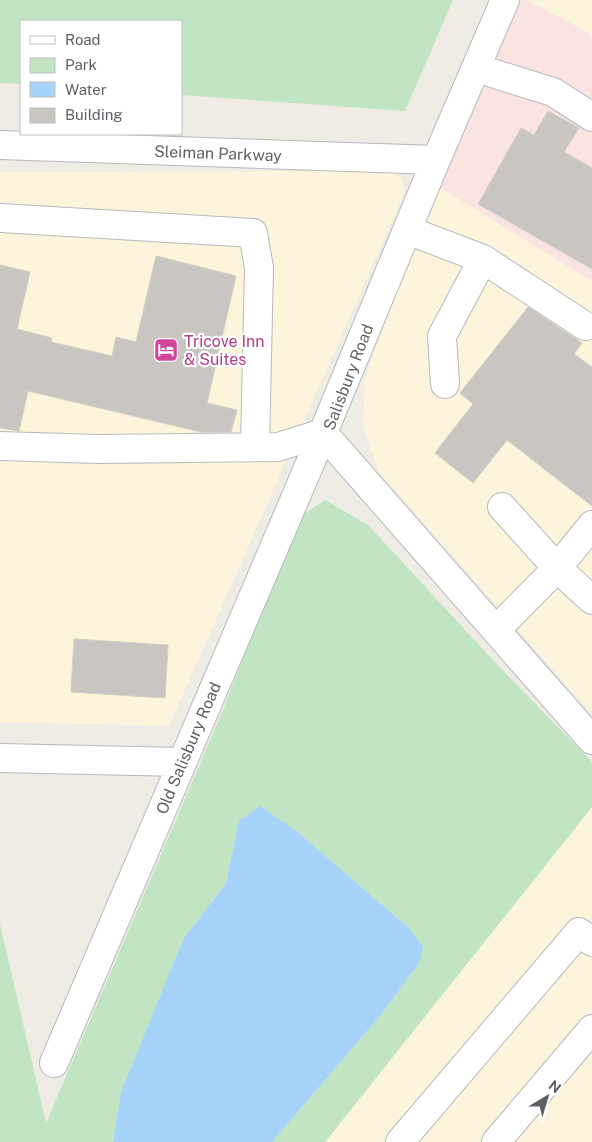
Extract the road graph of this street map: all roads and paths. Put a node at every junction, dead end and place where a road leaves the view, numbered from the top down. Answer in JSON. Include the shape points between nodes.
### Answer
{"nodes":[{"id":1,"x":505,"y":0,"type":"edge"},
{"id":2,"x":476,"y":68,"type":"junction"},
{"id":3,"x":592,"y":117,"type":"edge"},
{"id":4,"x":0,"y":146,"type":"edge"},
{"id":5,"x":436,"y":160,"type":"junction"},
{"id":6,"x":0,"y":218,"type":"edge"},
{"id":7,"x":407,"y":230,"type":"junction"},
{"id":8,"x":483,"y":259,"type":"junction"},
{"id":9,"x":585,"y":326,"type":"dead end"},
{"id":10,"x":445,"y":384,"type":"dead end"},
{"id":11,"x":323,"y":433,"type":"junction"},
{"id":12,"x":0,"y":446,"type":"edge"},
{"id":13,"x":255,"y":447,"type":"junction"},
{"id":14,"x":502,"y":507,"type":"dead end"},
{"id":15,"x":592,"y":525,"type":"edge"},
{"id":16,"x":557,"y":568,"type":"junction"},
{"id":17,"x":592,"y":600,"type":"edge"},
{"id":18,"x":496,"y":630,"type":"junction"},
{"id":19,"x":592,"y":740,"type":"edge"},
{"id":20,"x":0,"y":758,"type":"edge"},
{"id":21,"x":182,"y":762,"type":"junction"},
{"id":22,"x":592,"y":942,"type":"edge"},
{"id":23,"x":592,"y":1029,"type":"edge"},
{"id":24,"x":54,"y":1063,"type":"dead end"},
{"id":25,"x":400,"y":1142,"type":"edge"},
{"id":26,"x":496,"y":1142,"type":"edge"}],
"edges":[{"from":1,"to":2,"type":"street","name":"Salisbury Road"},
{"from":2,"to":3,"type":"street","via":[[553,92]]},
{"from":2,"to":5,"type":"street","name":"Salisbury Road"},
{"from":4,"to":5,"type":"street","name":"Sleiman Parkway"},
{"from":5,"to":7,"type":"street","name":"Salisbury Road"},
{"from":6,"to":13,"type":"street","via":[[253,233],[259,268]]},
{"from":7,"to":8,"type":"street"},
{"from":7,"to":11,"type":"street","name":"Salisbury Road"},
{"from":8,"to":9,"type":"street"},
{"from":8,"to":10,"type":"street","via":[[442,336]]},
{"from":11,"to":13,"type":"street","via":[[278,447]]},
{"from":11,"to":18,"type":"street","name":"Salisbury Road"},
{"from":11,"to":21,"type":"street","name":"Old Salisbury Road"},
{"from":12,"to":13,"type":"street","via":[[98,449]]},
{"from":14,"to":16,"type":"street"},
{"from":15,"to":16,"type":"street"},
{"from":16,"to":17,"type":"street"},
{"from":16,"to":18,"type":"street"},
{"from":18,"to":19,"type":"street","name":"Salisbury Road"},
{"from":20,"to":21,"type":"street"},
{"from":21,"to":24,"type":"street","name":"Old Salisbury Road"},
{"from":22,"to":25,"type":"street","via":[[580,932]]},
{"from":23,"to":26,"type":"street"}]}
